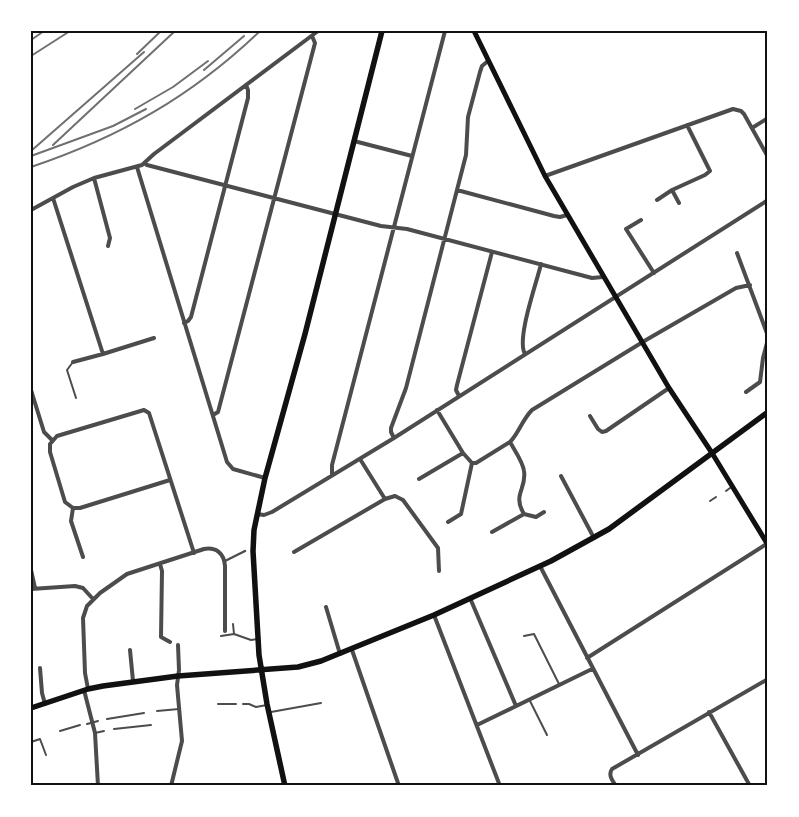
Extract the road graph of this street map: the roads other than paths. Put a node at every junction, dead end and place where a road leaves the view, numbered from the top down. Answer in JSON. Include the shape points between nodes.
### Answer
{"nodes":[{"id":1,"x":318,"y":31,"type":"edge"},
{"id":2,"x":382,"y":31,"type":"edge"},
{"id":3,"x":445,"y":31,"type":"edge"},
{"id":4,"x":473,"y":32,"type":"edge"},
{"id":5,"x":312,"y":36,"type":"junction"},
{"id":6,"x":488,"y":61,"type":"junction"},
{"id":7,"x":246,"y":85,"type":"junction"},
{"id":8,"x":768,"y":118,"type":"edge"},
{"id":9,"x":687,"y":125,"type":"junction"},
{"id":10,"x":752,"y":128,"type":"junction"},
{"id":11,"x":354,"y":141,"type":"junction"},
{"id":12,"x":412,"y":156,"type":"junction"},
{"id":13,"x":768,"y":157,"type":"edge"},
{"id":14,"x":144,"y":163,"type":"junction"},
{"id":15,"x":137,"y":167,"type":"junction"},
{"id":16,"x":545,"y":176,"type":"junction"},
{"id":17,"x":94,"y":178,"type":"junction"},
{"id":18,"x":225,"y":185,"type":"junction"},
{"id":19,"x":457,"y":190,"type":"junction"},
{"id":20,"x":672,"y":190,"type":"junction"},
{"id":21,"x":53,"y":198,"type":"junction"},
{"id":22,"x":274,"y":198,"type":"junction"},
{"id":23,"x":657,"y":200,"type":"dead end"},
{"id":24,"x":768,"y":200,"type":"edge"},
{"id":25,"x":678,"y":203,"type":"dead end"},
{"id":26,"x":31,"y":210,"type":"edge"},
{"id":27,"x":335,"y":213,"type":"junction"},
{"id":28,"x":567,"y":215,"type":"junction"},
{"id":29,"x":641,"y":220,"type":"dead end"},
{"id":30,"x":394,"y":227,"type":"junction"},
{"id":31,"x":444,"y":238,"type":"junction"},
{"id":32,"x":108,"y":246,"type":"dead end"},
{"id":33,"x":492,"y":252,"type":"junction"},
{"id":34,"x":737,"y":253,"type":"dead end"},
{"id":35,"x":541,"y":264,"type":"junction"},
{"id":36,"x":654,"y":273,"type":"junction"},
{"id":37,"x":603,"y":277,"type":"junction"},
{"id":38,"x":750,"y":285,"type":"junction"},
{"id":39,"x":615,"y":297,"type":"junction"},
{"id":40,"x":184,"y":323,"type":"junction"},
{"id":41,"x":768,"y":337,"type":"edge"},
{"id":42,"x":154,"y":338,"type":"dead end"},
{"id":43,"x":642,"y":343,"type":"junction"},
{"id":44,"x":103,"y":354,"type":"junction"},
{"id":45,"x":525,"y":354,"type":"junction"},
{"id":46,"x":73,"y":362,"type":"joint"},
{"id":47,"x":669,"y":388,"type":"junction"},
{"id":48,"x":31,"y":390,"type":"edge"},
{"id":49,"x":746,"y":392,"type":"dead end"},
{"id":50,"x":459,"y":396,"type":"junction"},
{"id":51,"x":76,"y":398,"type":"dead end"},
{"id":52,"x":437,"y":410,"type":"junction"},
{"id":53,"x":768,"y":412,"type":"edge"},
{"id":54,"x":213,"y":415,"type":"junction"},
{"id":55,"x":590,"y":416,"type":"dead end"},
{"id":56,"x":394,"y":438,"type":"junction"},
{"id":57,"x":52,"y":440,"type":"junction"},
{"id":58,"x":510,"y":442,"type":"junction"},
{"id":59,"x":463,"y":453,"type":"junction"},
{"id":60,"x":712,"y":453,"type":"junction"},
{"id":61,"x":360,"y":459,"type":"junction"},
{"id":62,"x":472,"y":463,"type":"junction"},
{"id":63,"x":332,"y":475,"type":"junction"},
{"id":64,"x":560,"y":476,"type":"dead end"},
{"id":65,"x":265,"y":478,"type":"junction"},
{"id":66,"x":419,"y":479,"type":"dead end"},
{"id":67,"x":170,"y":480,"type":"junction"},
{"id":68,"x":732,"y":486,"type":"junction"},
{"id":69,"x":726,"y":491,"type":"dead end"},
{"id":70,"x":716,"y":497,"type":"dead end"},
{"id":71,"x":385,"y":499,"type":"junction"},
{"id":72,"x":710,"y":500,"type":"dead end"},
{"id":73,"x":73,"y":508,"type":"junction"},
{"id":74,"x":544,"y":512,"type":"dead end"},
{"id":75,"x":258,"y":514,"type":"junction"},
{"id":76,"x":524,"y":514,"type":"junction"},
{"id":77,"x":448,"y":522,"type":"dead end"},
{"id":78,"x":492,"y":532,"type":"dead end"},
{"id":79,"x":594,"y":538,"type":"junction"},
{"id":80,"x":768,"y":544,"type":"edge"},
{"id":81,"x":246,"y":551,"type":"dead end"},
{"id":82,"x":294,"y":552,"type":"dead end"},
{"id":83,"x":194,"y":553,"type":"junction"},
{"id":84,"x":82,"y":557,"type":"dead end"},
{"id":85,"x":225,"y":561,"type":"junction"},
{"id":86,"x":160,"y":564,"type":"junction"},
{"id":87,"x":540,"y":566,"type":"junction"},
{"id":88,"x":31,"y":570,"type":"edge"},
{"id":89,"x":440,"y":571,"type":"dead end"},
{"id":90,"x":33,"y":589,"type":"edge"},
{"id":91,"x":470,"y":598,"type":"junction"},
{"id":92,"x":93,"y":599,"type":"junction"},
{"id":93,"x":326,"y":607,"type":"dead end"},
{"id":94,"x":434,"y":616,"type":"junction"},
{"id":95,"x":234,"y":624,"type":"dead end"},
{"id":96,"x":225,"y":631,"type":"dead end"},
{"id":97,"x":234,"y":634,"type":"junction"},
{"id":98,"x":221,"y":636,"type":"dead end"},
{"id":99,"x":524,"y":636,"type":"dead end"},
{"id":100,"x":258,"y":639,"type":"junction"},
{"id":101,"x":170,"y":642,"type":"dead end"},
{"id":102,"x":178,"y":645,"type":"dead end"},
{"id":103,"x":130,"y":650,"type":"dead end"},
{"id":104,"x":352,"y":650,"type":"junction"},
{"id":105,"x":340,"y":654,"type":"junction"},
{"id":106,"x":587,"y":658,"type":"junction"},
{"id":107,"x":40,"y":668,"type":"dead end"},
{"id":108,"x":261,"y":669,"type":"junction"},
{"id":109,"x":592,"y":669,"type":"junction"},
{"id":110,"x":178,"y":676,"type":"junction"},
{"id":111,"x":768,"y":679,"type":"edge"},
{"id":112,"x":133,"y":681,"type":"junction"},
{"id":113,"x":560,"y":685,"type":"junction"},
{"id":114,"x":86,"y":689,"type":"junction"},
{"id":115,"x":530,"y":700,"type":"junction"},
{"id":116,"x":321,"y":703,"type":"dead end"},
{"id":117,"x":44,"y":704,"type":"junction"},
{"id":118,"x":218,"y":704,"type":"dead end"},
{"id":119,"x":236,"y":704,"type":"dead end"},
{"id":120,"x":243,"y":704,"type":"dead end"},
{"id":121,"x":516,"y":706,"type":"junction"},
{"id":122,"x":31,"y":708,"type":"edge"},
{"id":123,"x":268,"y":708,"type":"junction"},
{"id":124,"x":179,"y":709,"type":"junction"},
{"id":125,"x":157,"y":711,"type":"dead end"},
{"id":126,"x":709,"y":712,"type":"junction"},
{"id":127,"x":144,"y":713,"type":"dead end"},
{"id":128,"x":107,"y":719,"type":"dead end"},
{"id":129,"x":98,"y":721,"type":"dead end"},
{"id":130,"x":92,"y":722,"type":"junction"},
{"id":131,"x":86,"y":724,"type":"dead end"},
{"id":132,"x":80,"y":725,"type":"dead end"},
{"id":133,"x":151,"y":725,"type":"dead end"},
{"id":134,"x":477,"y":725,"type":"junction"},
{"id":135,"x":114,"y":729,"type":"dead end"},
{"id":136,"x":60,"y":731,"type":"dead end"},
{"id":137,"x":104,"y":731,"type":"dead end"},
{"id":138,"x":95,"y":733,"type":"junction"},
{"id":139,"x":547,"y":734,"type":"dead end"},
{"id":140,"x":31,"y":742,"type":"edge"},
{"id":141,"x":46,"y":755,"type":"dead end"},
{"id":142,"x":638,"y":755,"type":"junction"},
{"id":143,"x":98,"y":786,"type":"edge"},
{"id":144,"x":171,"y":786,"type":"edge"},
{"id":145,"x":285,"y":786,"type":"edge"},
{"id":146,"x":399,"y":786,"type":"edge"},
{"id":147,"x":500,"y":786,"type":"edge"},
{"id":148,"x":616,"y":786,"type":"edge"},
{"id":149,"x":750,"y":786,"type":"edge"}],
"edges":[{"from":1,"to":5,"type":"street"},
{"from":2,"to":11,"type":"main road"},
{"from":3,"to":12,"type":"street"},
{"from":4,"to":6,"type":"main road"},
{"from":5,"to":7,"type":"street"},
{"from":5,"to":22,"type":"street","via":[[315,43]]},
{"from":6,"to":16,"type":"main road"},
{"from":6,"to":19,"type":"street","via":[[482,66],[468,117],[466,155]]},
{"from":7,"to":14,"type":"street"},
{"from":7,"to":18,"type":"street","via":[[248,98]]},
{"from":8,"to":10,"type":"street"},
{"from":9,"to":10,"type":"street","via":[[733,109],[741,111]]},
{"from":9,"to":16,"type":"street"},
{"from":9,"to":20,"type":"street","via":[[710,171]]},
{"from":10,"to":13,"type":"street"},
{"from":11,"to":12,"type":"street"},
{"from":11,"to":27,"type":"main road"},
{"from":12,"to":30,"type":"street"},
{"from":14,"to":15,"type":"street"},
{"from":14,"to":18,"type":"street"},
{"from":15,"to":17,"type":"street"},
{"from":15,"to":40,"type":"street"},
{"from":16,"to":28,"type":"main road"},
{"from":17,"to":21,"type":"street"},
{"from":17,"to":32,"type":"street","via":[[110,238]]},
{"from":18,"to":22,"type":"street"},
{"from":18,"to":40,"type":"street","via":[[191,317]]},
{"from":19,"to":28,"type":"street","via":[[554,216]]},
{"from":19,"to":31,"type":"street"},
{"from":20,"to":23,"type":"street"},
{"from":20,"to":25,"type":"street"},
{"from":21,"to":26,"type":"street"},
{"from":21,"to":44,"type":"street"},
{"from":22,"to":27,"type":"street"},
{"from":22,"to":54,"type":"street","via":[[218,412]]},
{"from":24,"to":36,"type":"street"},
{"from":27,"to":30,"type":"street"},
{"from":27,"to":65,"type":"main road"},
{"from":28,"to":37,"type":"main road"},
{"from":29,"to":36,"type":"street","via":[[626,229]]},
{"from":30,"to":31,"type":"street"},
{"from":30,"to":63,"type":"street"},
{"from":31,"to":33,"type":"street"},
{"from":31,"to":56,"type":"street","via":[[406,388],[391,428]]},
{"from":33,"to":35,"type":"street"},
{"from":33,"to":50,"type":"street","via":[[457,385]]},
{"from":34,"to":38,"type":"street"},
{"from":35,"to":37,"type":"street","via":[[592,278]]},
{"from":35,"to":45,"type":"street","via":[[524,331],[522,348]]},
{"from":36,"to":39,"type":"street"},
{"from":37,"to":39,"type":"main road"},
{"from":38,"to":41,"type":"street"},
{"from":38,"to":43,"type":"street","via":[[736,288]]},
{"from":39,"to":43,"type":"main road"},
{"from":39,"to":45,"type":"street"},
{"from":40,"to":54,"type":"street"},
{"from":41,"to":49,"type":"street","via":[[760,382]]},
{"from":42,"to":44,"type":"street"},
{"from":43,"to":47,"type":"main road"},
{"from":43,"to":58,"type":"street","via":[[532,410]]},
{"from":44,"to":46,"type":"street"},
{"from":45,"to":50,"type":"street"},
{"from":46,"to":51,"type":"lane","via":[[67,370]]},
{"from":47,"to":55,"type":"street","via":[[606,431],[598,429]]},
{"from":47,"to":60,"type":"main road"},
{"from":48,"to":57,"type":"street","via":[[44,432]]},
{"from":50,"to":52,"type":"street"},
{"from":52,"to":56,"type":"street"},
{"from":52,"to":59,"type":"street"},
{"from":53,"to":60,"type":"main road"},
{"from":54,"to":65,"type":"street","via":[[229,466]]},
{"from":56,"to":61,"type":"street"},
{"from":57,"to":67,"type":"street","via":[[144,410],[149,413]]},
{"from":57,"to":73,"type":"street","via":[[49,448],[52,461],[65,502]]},
{"from":58,"to":62,"type":"street"},
{"from":58,"to":76,"type":"street","via":[[524,471],[518,498]]},
{"from":59,"to":62,"type":"street"},
{"from":59,"to":66,"type":"street"},
{"from":60,"to":68,"type":"main road"},
{"from":60,"to":79,"type":"main road"},
{"from":61,"to":63,"type":"street"},
{"from":61,"to":71,"type":"street"},
{"from":62,"to":77,"type":"street","via":[[461,514]]},
{"from":63,"to":75,"type":"street","via":[[272,512]]},
{"from":64,"to":79,"type":"street"},
{"from":65,"to":75,"type":"main road"},
{"from":67,"to":73,"type":"street"},
{"from":67,"to":83,"type":"street"},
{"from":68,"to":69,"type":"lane"},
{"from":68,"to":80,"type":"main road"},
{"from":70,"to":72,"type":"lane"},
{"from":71,"to":82,"type":"street"},
{"from":71,"to":89,"type":"street","via":[[395,496],[403,500],[438,548]]},
{"from":73,"to":84,"type":"street","via":[[71,520]]},
{"from":74,"to":76,"type":"street","via":[[536,517]]},
{"from":75,"to":100,"type":"main road","via":[[253,551]]},
{"from":76,"to":78,"type":"street"},
{"from":79,"to":87,"type":"main road"},
{"from":80,"to":106,"type":"street"},
{"from":81,"to":85,"type":"street"},
{"from":83,"to":85,"type":"street","via":[[214,549]]},
{"from":83,"to":86,"type":"street"},
{"from":85,"to":96,"type":"street"},
{"from":86,"to":92,"type":"street","via":[[122,576]]},
{"from":86,"to":101,"type":"street","via":[[161,637]]},
{"from":87,"to":91,"type":"main road"},
{"from":87,"to":106,"type":"street"},
{"from":88,"to":90,"type":"street"},
{"from":90,"to":92,"type":"street","via":[[75,586],[83,588]]},
{"from":91,"to":94,"type":"main road"},
{"from":91,"to":121,"type":"street"},
{"from":92,"to":114,"type":"street","via":[[83,618]]},
{"from":93,"to":105,"type":"street"},
{"from":94,"to":104,"type":"main road"},
{"from":94,"to":134,"type":"street"},
{"from":95,"to":97,"type":"lane"},
{"from":97,"to":98,"type":"lane"},
{"from":97,"to":100,"type":"lane"},
{"from":99,"to":113,"type":"lane","via":[[534,634]]},
{"from":100,"to":108,"type":"main road"},
{"from":102,"to":110,"type":"street"},
{"from":103,"to":112,"type":"street"},
{"from":104,"to":105,"type":"main road"},
{"from":104,"to":146,"type":"street"},
{"from":105,"to":108,"type":"main road","via":[[305,666]]},
{"from":106,"to":109,"type":"street"},
{"from":107,"to":117,"type":"street"},
{"from":108,"to":110,"type":"main road"},
{"from":108,"to":123,"type":"main road"},
{"from":109,"to":113,"type":"street"},
{"from":109,"to":142,"type":"street"},
{"from":110,"to":112,"type":"main road"},
{"from":110,"to":124,"type":"street"},
{"from":111,"to":126,"type":"street"},
{"from":112,"to":114,"type":"main road"},
{"from":113,"to":115,"type":"street"},
{"from":114,"to":117,"type":"main road"},
{"from":114,"to":130,"type":"street"},
{"from":115,"to":121,"type":"street"},
{"from":115,"to":139,"type":"lane"},
{"from":116,"to":123,"type":"lane","via":[[276,712]]},
{"from":117,"to":122,"type":"main road"},
{"from":118,"to":119,"type":"lane"},
{"from":120,"to":123,"type":"lane"},
{"from":121,"to":134,"type":"street"},
{"from":123,"to":145,"type":"main road"},
{"from":124,"to":125,"type":"lane"},
{"from":124,"to":144,"type":"street","via":[[182,741]]},
{"from":126,"to":142,"type":"street"},
{"from":126,"to":149,"type":"street"},
{"from":127,"to":128,"type":"lane"},
{"from":129,"to":130,"type":"lane"},
{"from":130,"to":131,"type":"lane"},
{"from":130,"to":138,"type":"street"},
{"from":132,"to":136,"type":"lane"},
{"from":133,"to":135,"type":"lane"},
{"from":134,"to":147,"type":"street"},
{"from":137,"to":138,"type":"lane"},
{"from":138,"to":143,"type":"street"},
{"from":140,"to":141,"type":"lane","via":[[40,739]]},
{"from":142,"to":148,"type":"street","via":[[612,769],[610,777]]}]}
